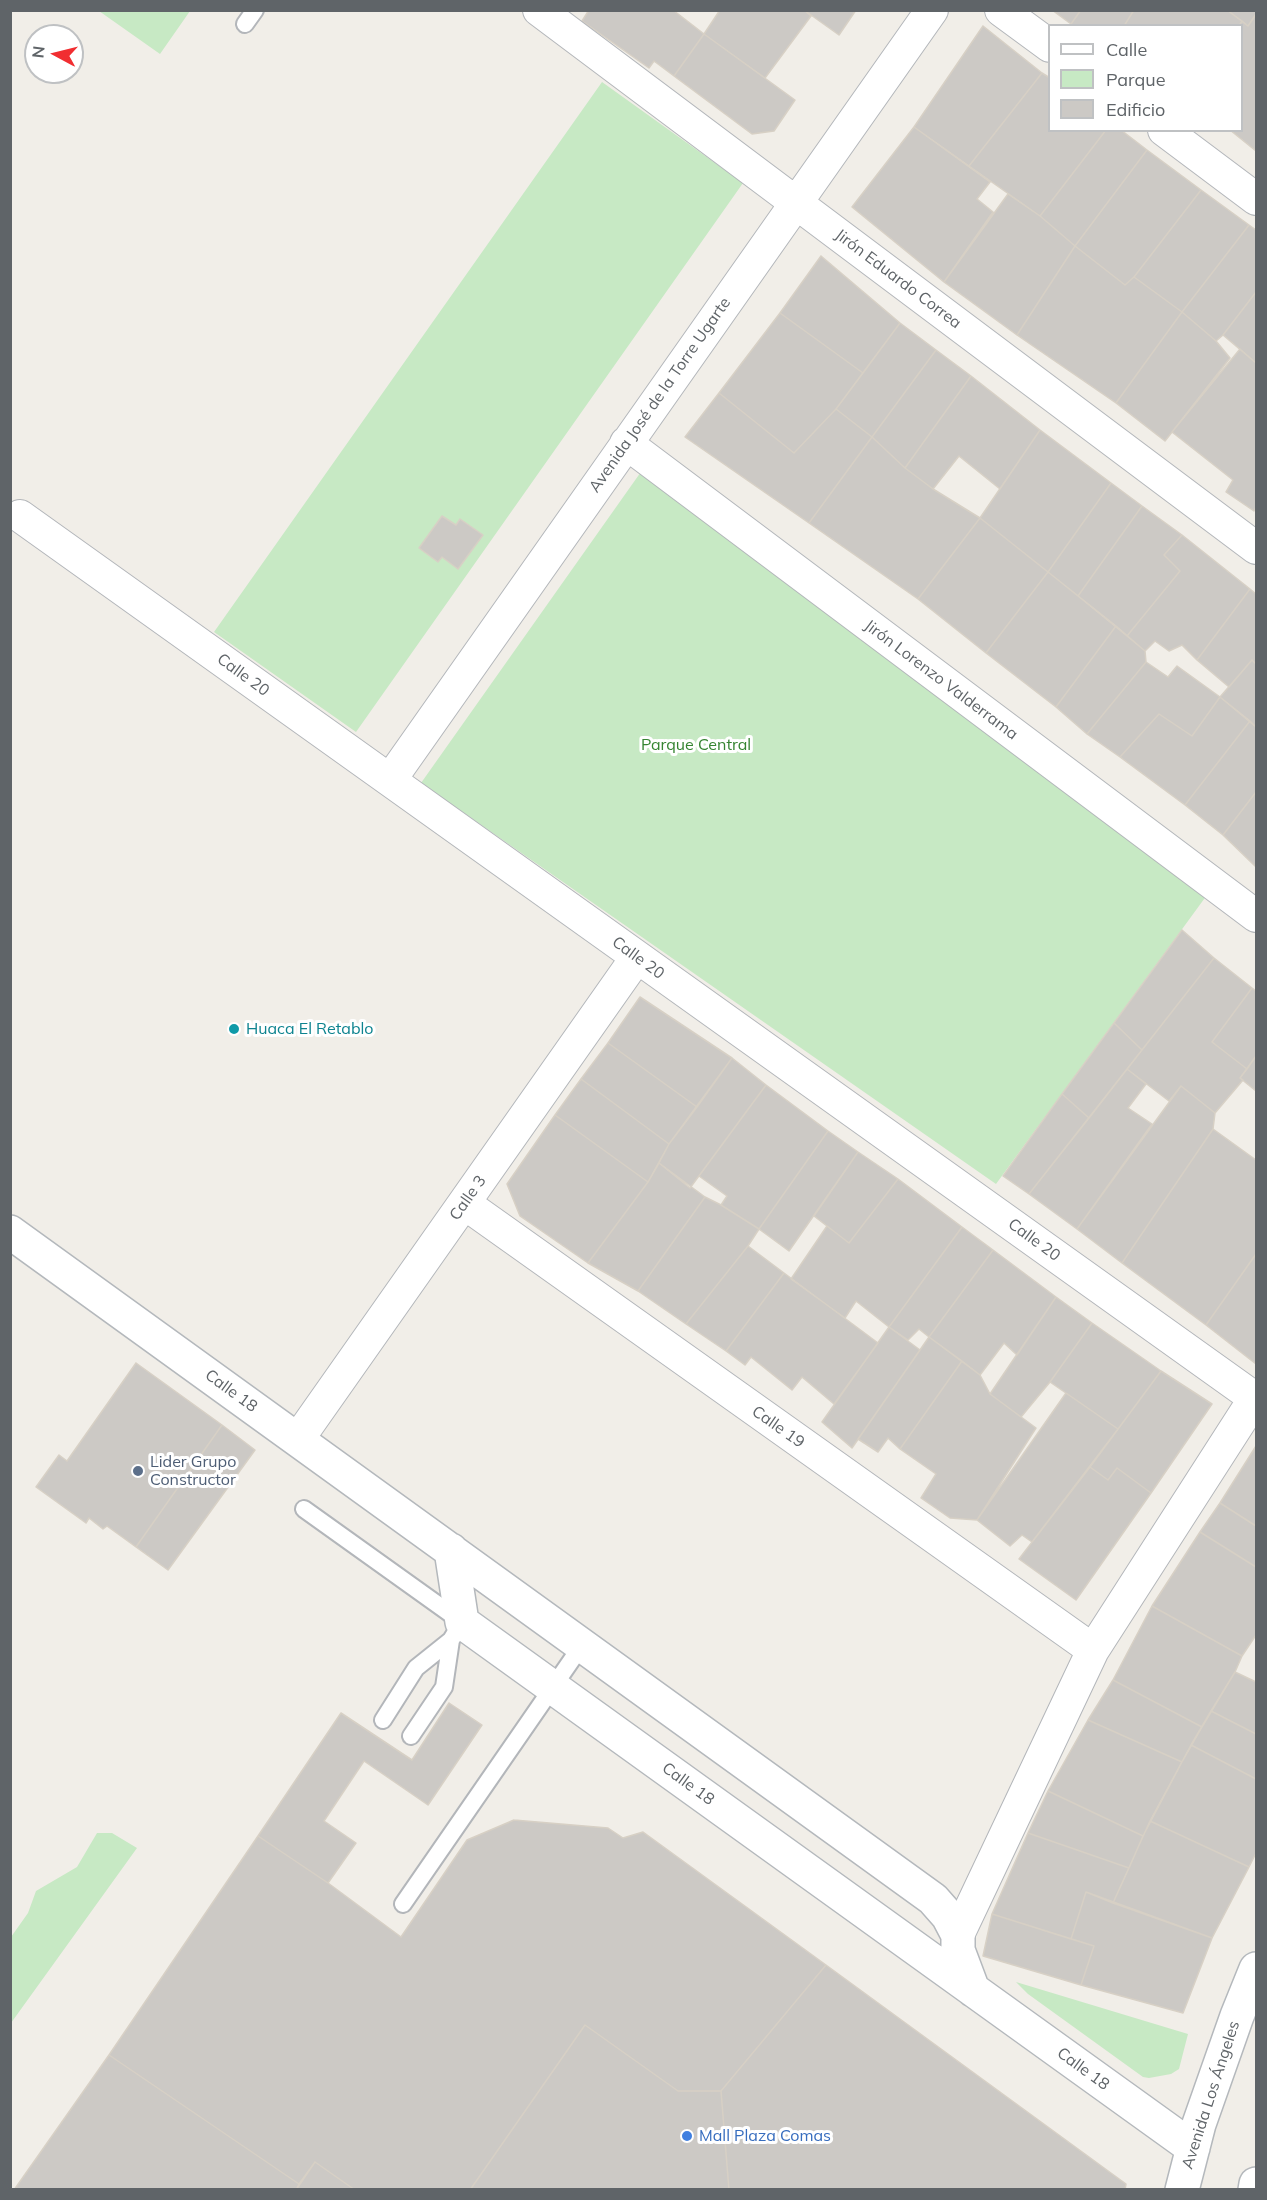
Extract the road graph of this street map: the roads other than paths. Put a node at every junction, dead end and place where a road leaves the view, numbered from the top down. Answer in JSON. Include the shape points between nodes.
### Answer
{"nodes":[{"id":1,"x":932,"y":10,"type":"edge"},
{"id":2,"x":1001,"y":10,"type":"edge"},
{"id":3,"x":554,"y":15,"type":"edge"},
{"id":4,"x":1048,"y":45,"type":"edge"},
{"id":5,"x":1167,"y":132,"type":"edge"},
{"id":6,"x":1257,"y":199,"type":"edge"},
{"id":7,"x":796,"y":202,"type":"junction"},
{"id":8,"x":626,"y":443,"type":"junction"},
{"id":9,"x":15,"y":522,"type":"edge"},
{"id":10,"x":1257,"y":548,"type":"edge"},
{"id":11,"x":390,"y":780,"type":"junction"},
{"id":12,"x":1257,"y":916,"type":"edge"},
{"id":13,"x":637,"y":957,"type":"junction"},
{"id":14,"x":464,"y":1203,"type":"junction"},
{"id":15,"x":10,"y":1232,"type":"edge"},
{"id":16,"x":1256,"y":1399,"type":"edge"},
{"id":17,"x":298,"y":1439,"type":"junction"},
{"id":18,"x":304,"y":1509,"type":"dead end"},
{"id":19,"x":451,"y":1550,"type":"junction"},
{"id":20,"x":457,"y":1631,"type":"junction"},
{"id":21,"x":582,"y":1645,"type":"junction"},
{"id":22,"x":1093,"y":1650,"type":"junction"},
{"id":23,"x":554,"y":1687,"type":"junction"},
{"id":24,"x":383,"y":1719,"type":"dead end"},
{"id":25,"x":411,"y":1736,"type":"dead end"},
{"id":26,"x":404,"y":1904,"type":"dead end"},
{"id":27,"x":958,"y":1935,"type":"junction"},
{"id":28,"x":1257,"y":1969,"type":"edge"},
{"id":29,"x":973,"y":1990,"type":"junction"},
{"id":30,"x":1192,"y":2148,"type":"junction"},
{"id":31,"x":1257,"y":2184,"type":"edge"},
{"id":32,"x":1182,"y":2190,"type":"edge"},
{"id":33,"x":1255,"y":2190,"type":"edge"}],
"edges":[{"from":1,"to":7,"type":"street","name":"Avenida José de la Torre Ugarte"},
{"from":2,"to":4,"type":"street"},
{"from":3,"to":7,"type":"street","name":"Jirón Eduardo Correa"},
{"from":5,"to":6,"type":"street"},
{"from":7,"to":8,"type":"street","name":"Avenida José de la Torre Ugarte"},
{"from":7,"to":10,"type":"street","name":"Jirón Eduardo Correa"},
{"from":8,"to":11,"type":"street","name":"Avenida José de la Torre Ugarte"},
{"from":8,"to":12,"type":"street","name":"Jirón Lorenzo Valderrama"},
{"from":9,"to":11,"type":"street","name":"Calle 20"},
{"from":11,"to":13,"type":"street","name":"Calle 20"},
{"from":13,"to":14,"type":"street","name":"Calle 3"},
{"from":13,"to":16,"type":"street","name":"Calle 20"},
{"from":14,"to":17,"type":"street","name":"Calle 3"},
{"from":14,"to":22,"type":"street","name":"Calle 19"},
{"from":15,"to":17,"type":"street","name":"Calle 18"},
{"from":16,"to":22,"type":"street"},
{"from":17,"to":19,"type":"street","name":"Calle 18"},
{"from":18,"to":20,"type":"lane"},
{"from":19,"to":20,"type":"street"},
{"from":19,"to":21,"type":"street","name":"Calle 18"},
{"from":20,"to":23,"type":"street","name":"Calle 18"},
{"from":20,"to":24,"type":"lane","via":[[416,1668]]},
{"from":20,"to":25,"type":"lane","via":[[444,1687]]},
{"from":21,"to":23,"type":"lane"},
{"from":21,"to":27,"type":"street","name":"Calle 18","via":[[933,1899]]},
{"from":22,"to":27,"type":"street"},
{"from":23,"to":26,"type":"lane"},
{"from":23,"to":29,"type":"street","name":"Calle 18"},
{"from":27,"to":29,"type":"street","name":"Calle 18","via":[[958,1950]]},
{"from":28,"to":30,"type":"street","name":"Avenida Los Ángeles"},
{"from":29,"to":30,"type":"street","name":"Calle 18"},
{"from":30,"to":32,"type":"street","name":"Avenida Los Ángeles"},
{"from":31,"to":33,"type":"street"}]}
